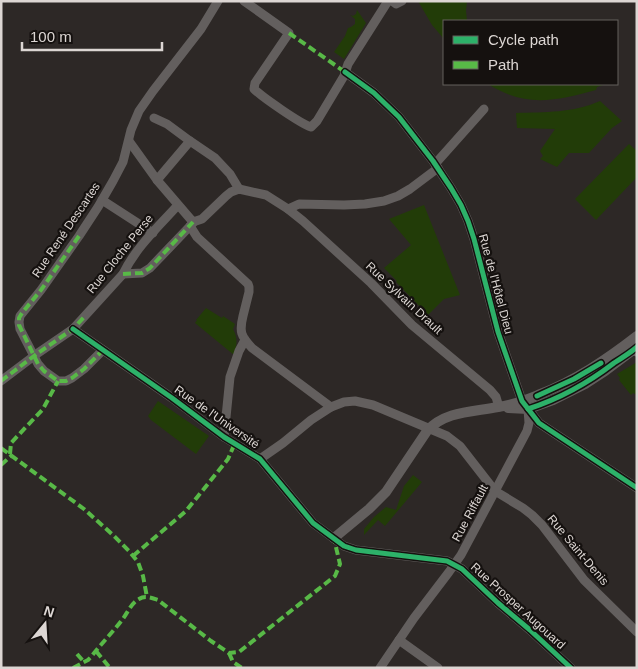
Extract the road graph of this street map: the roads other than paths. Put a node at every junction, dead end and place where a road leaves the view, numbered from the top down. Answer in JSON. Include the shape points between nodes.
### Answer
{"nodes":[{"id":1,"x":218,"y":1,"type":"edge"},
{"id":2,"x":244,"y":1,"type":"edge"},
{"id":3,"x":390,"y":1,"type":"edge"},
{"id":4,"x":402,"y":1,"type":"edge"},
{"id":5,"x":345,"y":72,"type":"junction"},
{"id":6,"x":484,"y":109,"type":"dead end"},
{"id":7,"x":154,"y":118,"type":"dead end"},
{"id":8,"x":129,"y":141,"type":"junction"},
{"id":9,"x":190,"y":141,"type":"junction"},
{"id":10,"x":436,"y":166,"type":"junction"},
{"id":11,"x":157,"y":180,"type":"junction"},
{"id":12,"x":239,"y":190,"type":"junction"},
{"id":13,"x":102,"y":200,"type":"junction"},
{"id":14,"x":178,"y":205,"type":"junction"},
{"id":15,"x":288,"y":209,"type":"junction"},
{"id":16,"x":191,"y":224,"type":"junction"},
{"id":17,"x":153,"y":233,"type":"junction"},
{"id":18,"x":124,"y":274,"type":"junction"},
{"id":19,"x":74,"y":329,"type":"junction"},
{"id":20,"x":637,"y":336,"type":"edge"},
{"id":21,"x":245,"y":340,"type":"junction"},
{"id":22,"x":636,"y":349,"type":"edge"},
{"id":23,"x":103,"y":350,"type":"junction"},
{"id":24,"x":34,"y":356,"type":"junction"},
{"id":25,"x":1,"y":381,"type":"edge"},
{"id":26,"x":525,"y":405,"type":"junction"},
{"id":27,"x":331,"y":407,"type":"junction"},
{"id":28,"x":499,"y":407,"type":"junction"},
{"id":29,"x":224,"y":437,"type":"junction"},
{"id":30,"x":260,"y":459,"type":"junction"},
{"id":31,"x":637,"y":488,"type":"edge"},
{"id":32,"x":495,"y":491,"type":"junction"},
{"id":33,"x":334,"y":538,"type":"junction"},
{"id":34,"x":455,"y":564,"type":"junction"},
{"id":35,"x":637,"y":632,"type":"edge"},
{"id":36,"x":399,"y":640,"type":"junction"},
{"id":37,"x":380,"y":668,"type":"edge"},
{"id":38,"x":438,"y":668,"type":"edge"},
{"id":39,"x":571,"y":668,"type":"edge"}],
"edges":[{"from":1,"to":8,"type":"street","name":"Rue René Descartes","via":[[201,29],[153,90],[131,130]]},
{"from":2,"to":5,"type":"street","via":[[290,33],[256,83],[255,91],[311,127]]},
{"from":3,"to":4,"type":"street","via":[[396,4]]},
{"from":3,"to":5,"type":"street"},
{"from":5,"to":10,"type":"street","name":"Rue de l'Hôtel Dieu","via":[[392,110]]},
{"from":6,"to":10,"type":"street"},
{"from":7,"to":9,"type":"street"},
{"from":8,"to":11,"type":"street"},
{"from":8,"to":13,"type":"street","name":"Rue René Descartes","via":[[123,162]]},
{"from":9,"to":11,"type":"street"},
{"from":9,"to":12,"type":"street","via":[[215,158]]},
{"from":10,"to":15,"type":"street","via":[[410,189],[384,201],[344,205],[298,204]]},
{"from":10,"to":26,"type":"street","name":"Rue de l'Hôtel Dieu","via":[[468,221],[498,332]]},
{"from":11,"to":14,"type":"street"},
{"from":12,"to":15,"type":"street","name":"Rue Sylvain Drault","via":[[266,195]]},
{"from":12,"to":16,"type":"street","via":[[231,192],[202,219]]},
{"from":13,"to":17,"type":"street"},
{"from":13,"to":24,"type":"street","name":"Rue René Descartes","via":[[20,316],[20,329]]},
{"from":14,"to":16,"type":"street"},
{"from":14,"to":17,"type":"street","name":"Rue Cloche Perse"},
{"from":15,"to":28,"type":"street","name":"Rue Sylvain Drault","via":[[342,256],[412,325],[490,390]]},
{"from":16,"to":18,"type":"street","via":[[150,268],[142,273]]},
{"from":16,"to":21,"type":"street","via":[[197,237],[248,284],[249,292],[240,324]]},
{"from":17,"to":18,"type":"street","name":"Rue Cloche Perse","via":[[128,264]]},
{"from":18,"to":19,"type":"street","name":"Rue Cloche Perse"},
{"from":19,"to":23,"type":"street","name":"Rue de l'Université"},
{"from":19,"to":24,"type":"street","name":"Rue Cloche Perse"},
{"from":20,"to":26,"type":"street","via":[[600,364]]},
{"from":21,"to":27,"type":"street"},
{"from":21,"to":29,"type":"street","via":[[230,377]]},
{"from":22,"to":26,"type":"street","via":[[585,384],[553,400]]},
{"from":23,"to":24,"type":"street","name":"Rue René Descartes","via":[[66,381],[58,381],[44,372]]},
{"from":23,"to":29,"type":"street","name":"Rue de l'Université"},
{"from":24,"to":25,"type":"street","name":"Rue Cloche Perse"},
{"from":26,"to":28,"type":"street"},
{"from":26,"to":31,"type":"street","via":[[539,423]]},
{"from":26,"to":32,"type":"street","name":"Rue Riffault","via":[[529,423]]},
{"from":27,"to":30,"type":"street"},
{"from":27,"to":32,"type":"street","via":[[344,402],[363,402],[447,436]]},
{"from":28,"to":33,"type":"street","via":[[450,416],[433,424],[386,492]]},
{"from":29,"to":30,"type":"street","name":"Rue de l'Université"},
{"from":30,"to":33,"type":"street","name":"Rue de l'Université","via":[[313,523]]},
{"from":32,"to":34,"type":"street","name":"Rue Riffault"},
{"from":32,"to":35,"type":"street","name":"Rue Saint-Denis","via":[[532,515],[584,580]]},
{"from":33,"to":34,"type":"street","name":"Rue Prosper Augouard","via":[[356,550]]},
{"from":34,"to":36,"type":"street","name":"Rue Riffault"},
{"from":34,"to":39,"type":"street","name":"Rue Prosper Augouard"},
{"from":36,"to":37,"type":"street","name":"Rue Riffault"},
{"from":36,"to":38,"type":"street"}]}
